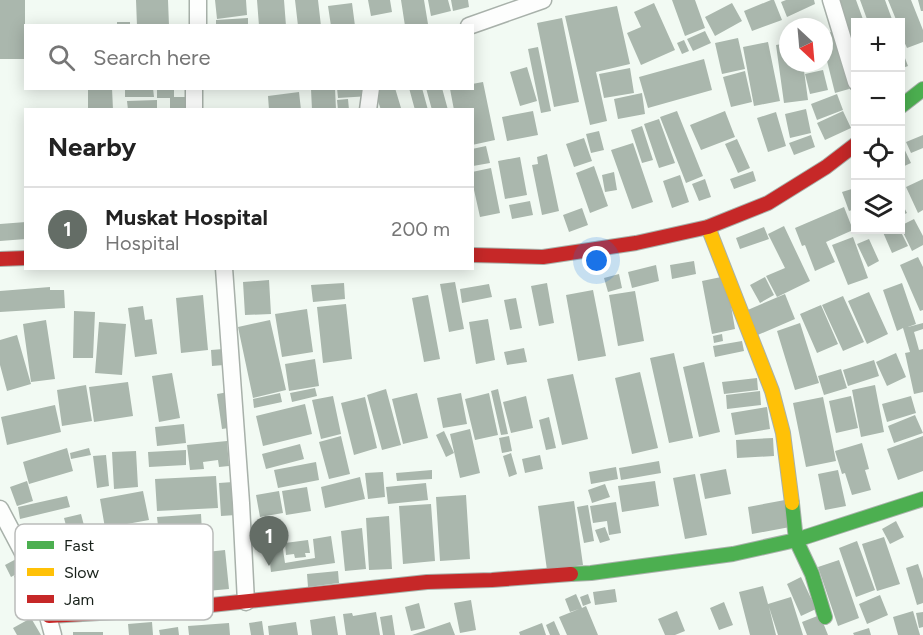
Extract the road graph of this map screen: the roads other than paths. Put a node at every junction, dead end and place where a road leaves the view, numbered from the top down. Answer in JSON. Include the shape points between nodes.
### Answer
{"nodes":[{"id":1,"x":198,"y":0,"type":"edge"},
{"id":2,"x":543,"y":0,"type":"edge"},
{"id":3,"x":831,"y":0,"type":"edge"},
{"id":4,"x":198,"y":24,"type":"edge"},
{"id":5,"x":474,"y":24,"type":"edge"},
{"id":6,"x":852,"y":72,"type":"edge"},
{"id":7,"x":923,"y":89,"type":"edge"},
{"id":8,"x":194,"y":90,"type":"edge"},
{"id":9,"x":371,"y":90,"type":"edge"},
{"id":10,"x":905,"y":103,"type":"edge"},
{"id":11,"x":194,"y":108,"type":"edge"},
{"id":12,"x":368,"y":108,"type":"edge"},
{"id":13,"x":851,"y":147,"type":"edge"},
{"id":14,"x":708,"y":227,"type":"junction"},
{"id":15,"x":474,"y":255,"type":"edge"},
{"id":16,"x":24,"y":258,"type":"edge"},
{"id":17,"x":0,"y":259,"type":"edge"},
{"id":18,"x":224,"y":270,"type":"edge"},
{"id":19,"x":923,"y":499,"type":"edge"},
{"id":20,"x":0,"y":509,"type":"edge"},
{"id":21,"x":15,"y":537,"type":"edge"},
{"id":22,"x":796,"y":540,"type":"junction"},
{"id":23,"x":246,"y":602,"type":"junction"},
{"id":24,"x":213,"y":605,"type":"edge"},
{"id":25,"x":825,"y":618,"type":"dead end"},
{"id":26,"x":50,"y":620,"type":"edge"},
{"id":27,"x":53,"y":635,"type":"edge"}],
"edges":[{"from":1,"to":4,"type":"street"},
{"from":2,"to":5,"type":"street"},
{"from":3,"to":6,"type":"street"},
{"from":7,"to":10,"type":"street"},
{"from":8,"to":11,"type":"street"},
{"from":9,"to":12,"type":"street"},
{"from":13,"to":14,"type":"street","via":[[768,203]]},
{"from":14,"to":15,"type":"street","via":[[543,257]]},
{"from":14,"to":22,"type":"street","via":[[772,391],[783,434]]},
{"from":16,"to":17,"type":"street"},
{"from":18,"to":23,"type":"street"},
{"from":19,"to":22,"type":"street"},
{"from":20,"to":21,"type":"street"},
{"from":22,"to":23,"type":"street","via":[[733,554],[591,573],[427,582]]},
{"from":22,"to":25,"type":"street","via":[[812,574]]},
{"from":23,"to":24,"type":"street"},
{"from":26,"to":27,"type":"street"}]}
